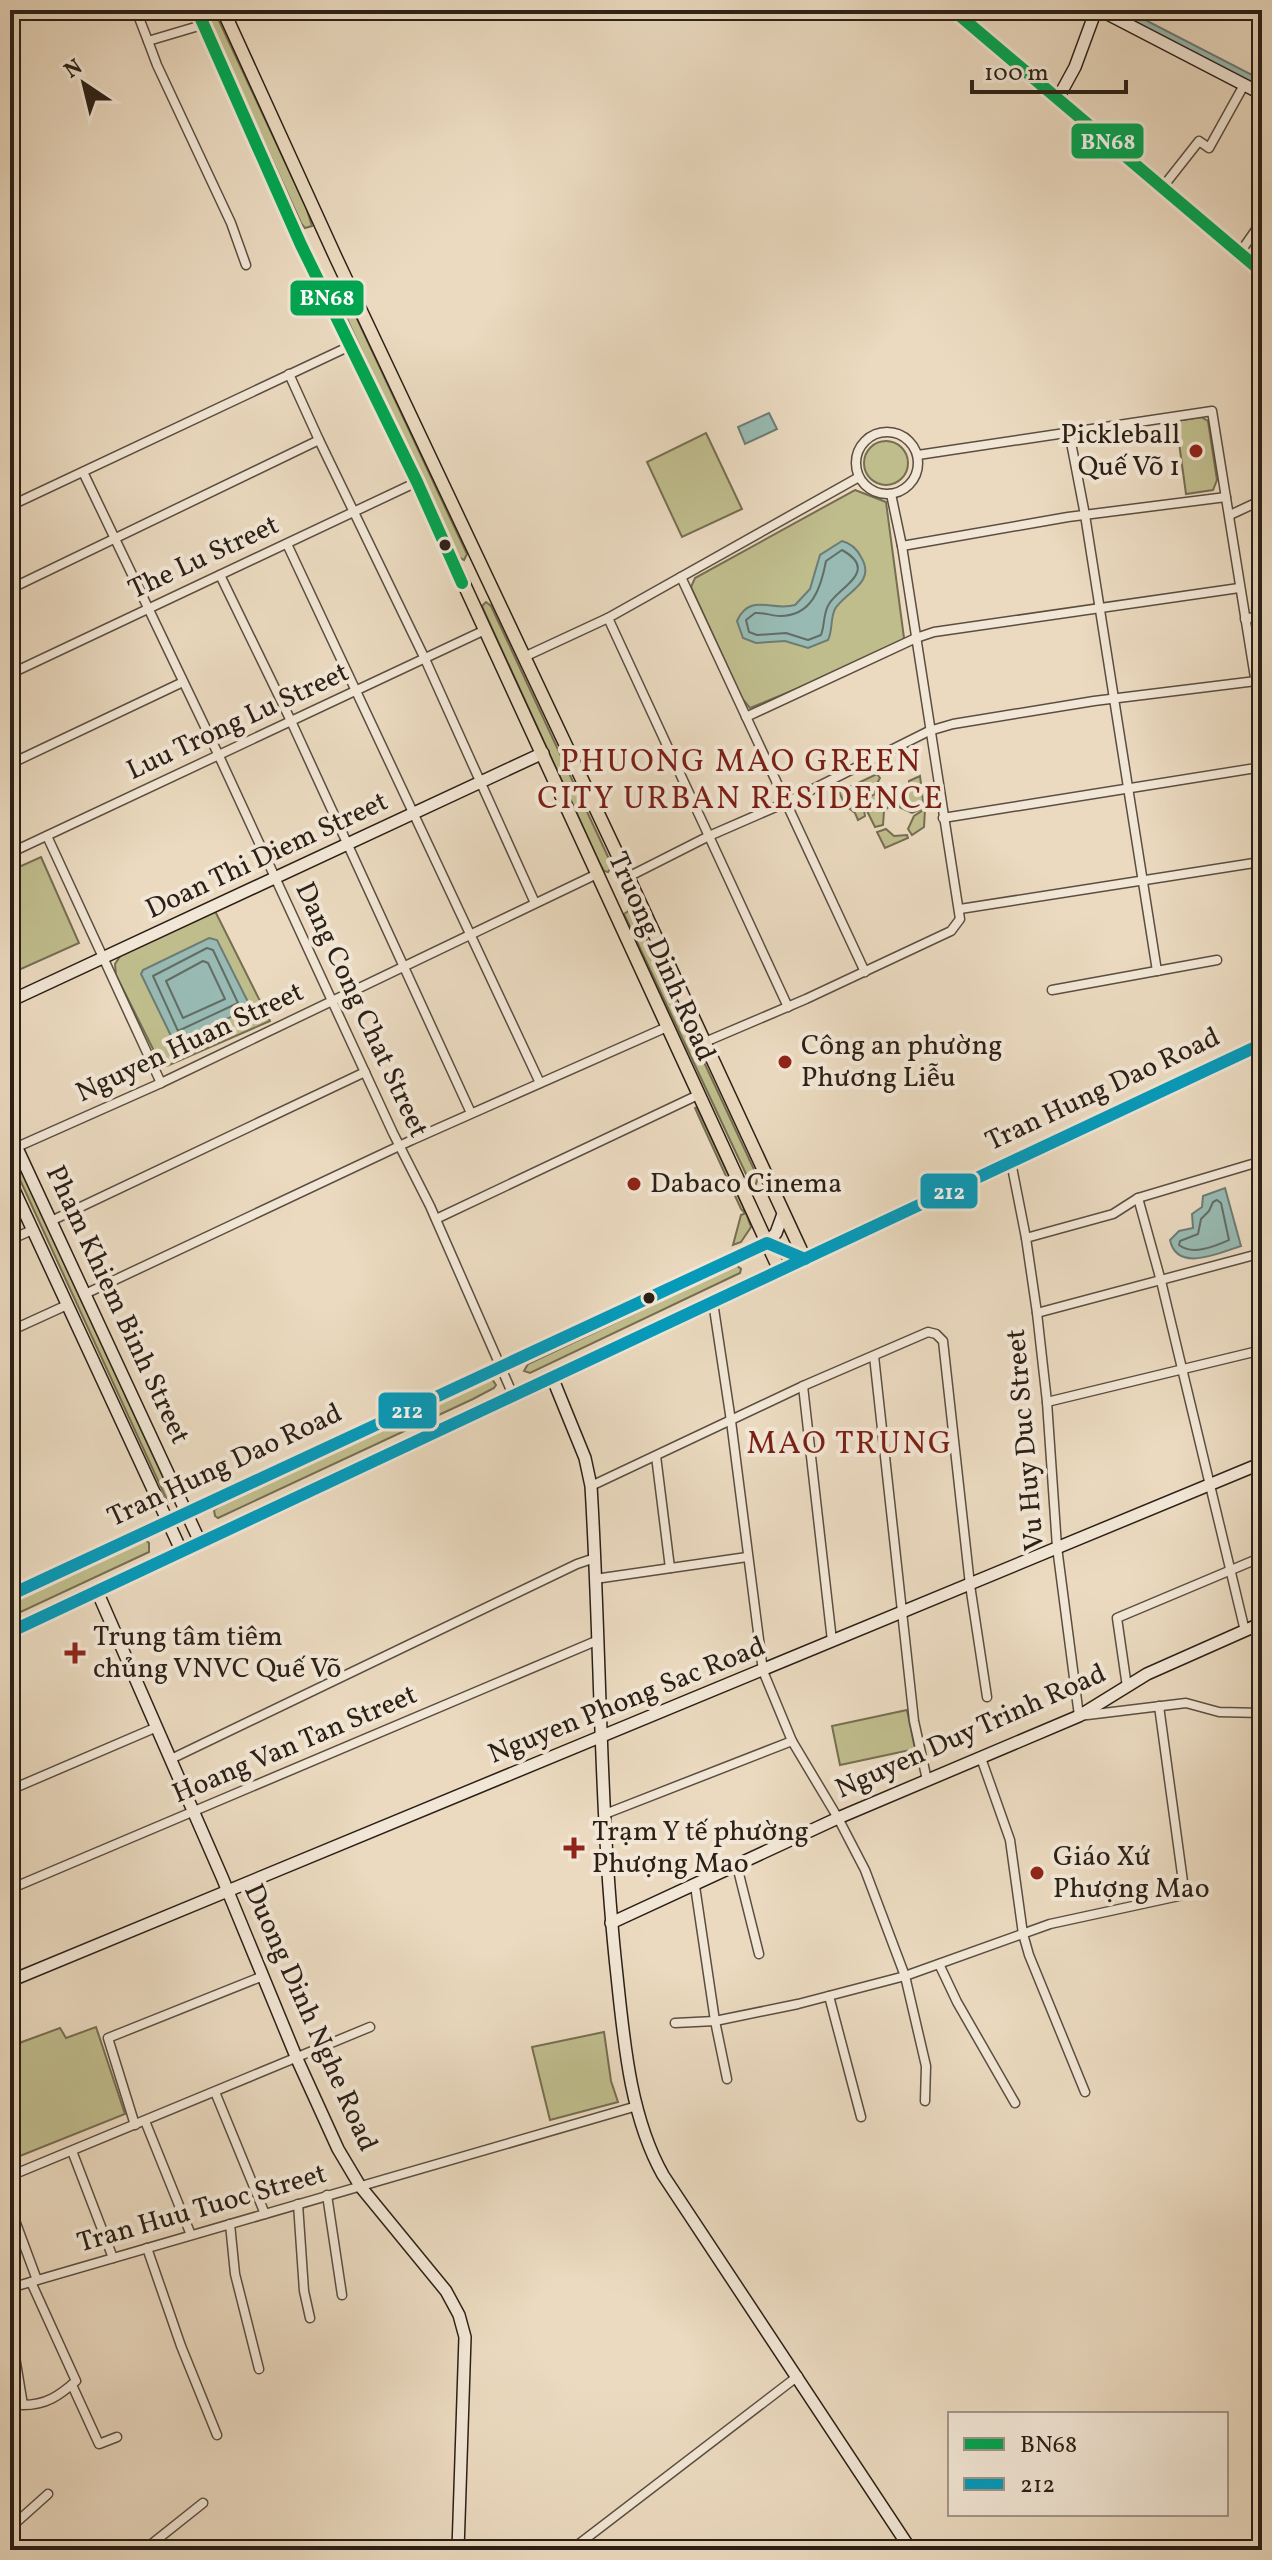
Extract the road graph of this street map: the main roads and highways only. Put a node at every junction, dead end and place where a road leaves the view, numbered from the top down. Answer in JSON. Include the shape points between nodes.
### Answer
{"nodes":[{"id":1,"x":197,"y":10,"type":"edge"},
{"id":2,"x":223,"y":10,"type":"edge"},
{"id":3,"x":953,"y":10,"type":"edge"},
{"id":4,"x":338,"y":262,"type":"junction"},
{"id":5,"x":1262,"y":272,"type":"edge"},
{"id":6,"x":314,"y":273,"type":"junction"},
{"id":7,"x":483,"y":573,"type":"junction"},
{"id":8,"x":462,"y":583,"type":"junction"},
{"id":9,"x":628,"y":877,"type":"junction"},
{"id":10,"x":604,"y":888,"type":"junction"},
{"id":11,"x":1262,"y":1044,"type":"edge"},
{"id":12,"x":805,"y":1259,"type":"junction"},
{"id":13,"x":780,"y":1271,"type":"junction"},
{"id":14,"x":10,"y":1632,"type":"edge"}],
"edges":[{"from":1,"to":6,"type":"main road","name":"Truong Dinh Road"},
{"from":2,"to":4,"type":"main road","name":"Truong Dinh Road"},
{"from":3,"to":5,"type":"main road"},
{"from":4,"to":6,"type":"main road"},
{"from":4,"to":7,"type":"main road","name":"Truong Dinh Road"},
{"from":6,"to":8,"type":"main road","name":"Truong Dinh Road"},
{"from":7,"to":8,"type":"main road"},
{"from":7,"to":9,"type":"main road","name":"Truong Dinh Road"},
{"from":8,"to":10,"type":"main road","name":"Truong Dinh Road"},
{"from":9,"to":10,"type":"main road"},
{"from":9,"to":12,"type":"main road","name":"Truong Dinh Road"},
{"from":10,"to":13,"type":"main road","name":"Truong Dinh Road"},
{"from":11,"to":12,"type":"highway","name":"Tran Hung Dao Road"},
{"from":12,"to":13,"type":"highway","name":"Tran Hung Dao Road"},
{"from":13,"to":14,"type":"highway","name":"Tran Hung Dao Road"}]}
